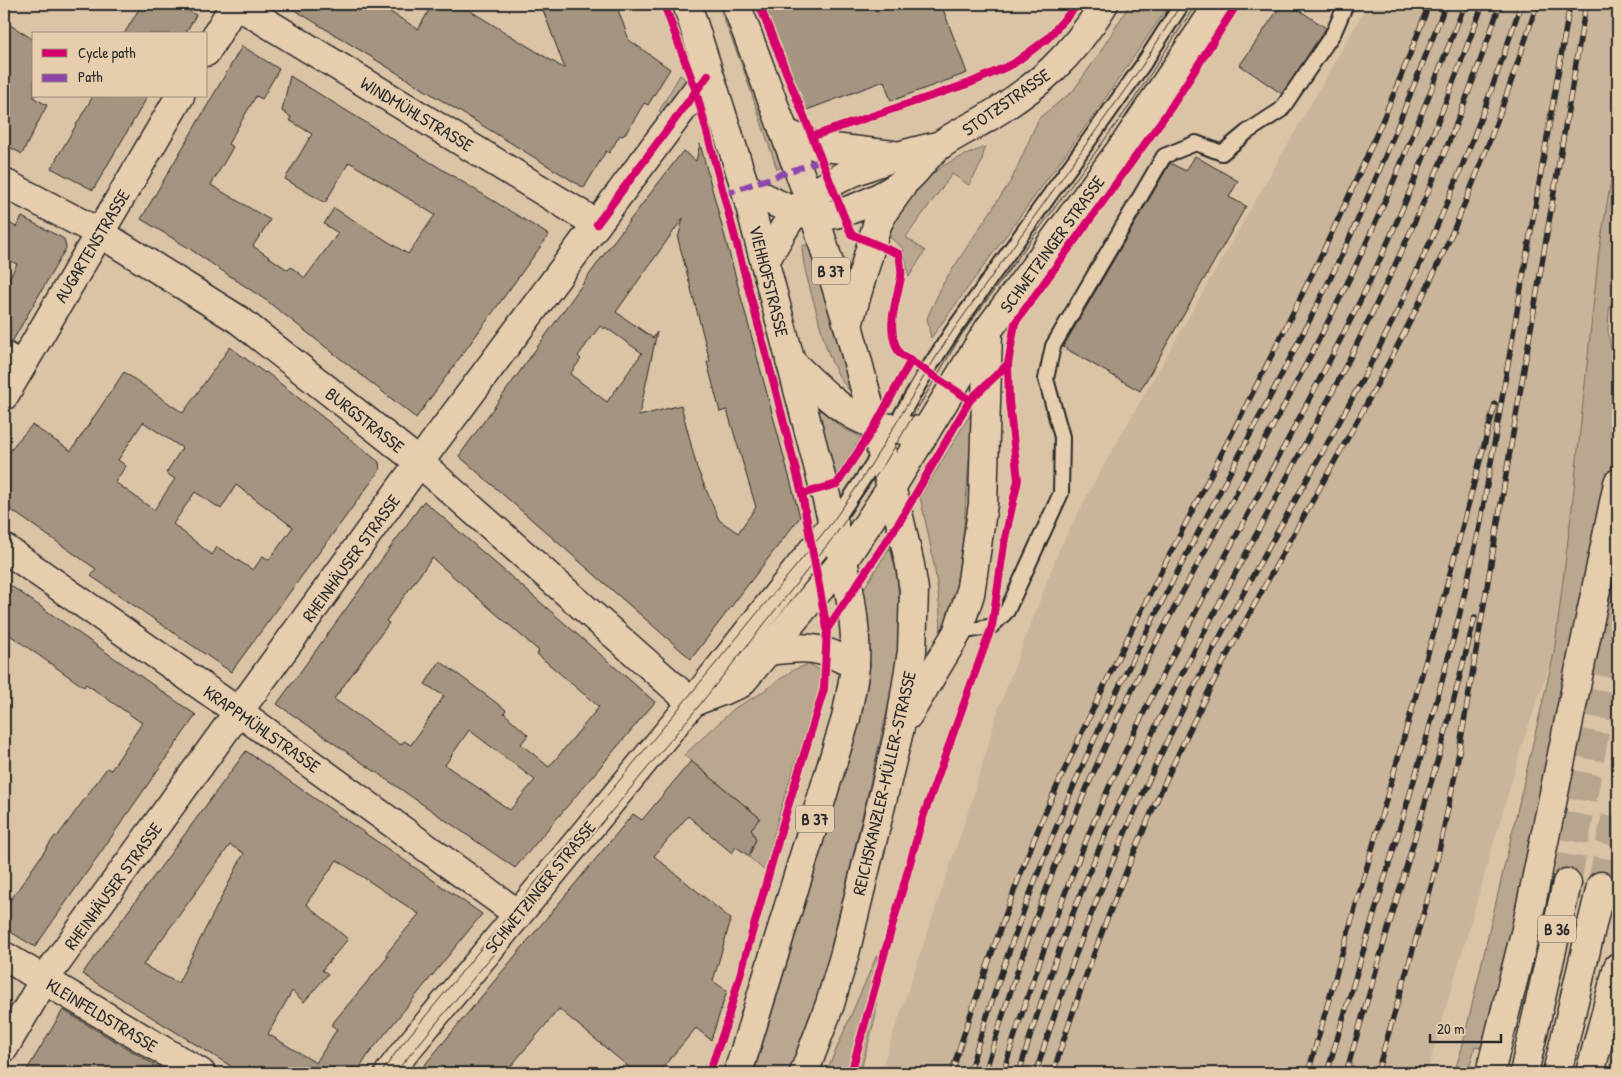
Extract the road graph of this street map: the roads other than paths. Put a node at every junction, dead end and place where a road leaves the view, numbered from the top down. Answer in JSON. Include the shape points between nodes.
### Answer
{"nodes":[{"id":1,"x":236,"y":4,"type":"edge"},
{"id":2,"x":687,"y":4,"type":"edge"},
{"id":3,"x":736,"y":4,"type":"edge"},
{"id":4,"x":1104,"y":4,"type":"edge"},
{"id":5,"x":1182,"y":4,"type":"edge"},
{"id":6,"x":1208,"y":4,"type":"edge"},
{"id":7,"x":1220,"y":4,"type":"edge"},
{"id":8,"x":1346,"y":4,"type":"edge"},
{"id":9,"x":208,"y":49,"type":"edge"},
{"id":10,"x":1184,"y":56,"type":"junction"},
{"id":11,"x":708,"y":75,"type":"junction"},
{"id":12,"x":179,"y":98,"type":"edge"},
{"id":13,"x":786,"y":133,"type":"junction"},
{"id":14,"x":938,"y":146,"type":"junction"},
{"id":15,"x":897,"y":155,"type":"junction"},
{"id":16,"x":905,"y":181,"type":"junction"},
{"id":17,"x":744,"y":186,"type":"junction"},
{"id":18,"x":5,"y":187,"type":"edge"},
{"id":19,"x":806,"y":209,"type":"junction"},
{"id":20,"x":597,"y":224,"type":"junction"},
{"id":21,"x":100,"y":233,"type":"junction"},
{"id":22,"x":765,"y":261,"type":"junction"},
{"id":23,"x":848,"y":325,"type":"junction"},
{"id":24,"x":988,"y":330,"type":"junction"},
{"id":25,"x":790,"y":361,"type":"junction"},
{"id":26,"x":4,"y":396,"type":"edge"},
{"id":27,"x":926,"y":431,"type":"junction"},
{"id":28,"x":883,"y":435,"type":"junction"},
{"id":29,"x":420,"y":463,"type":"junction"},
{"id":30,"x":1618,"y":483,"type":"edge"},
{"id":31,"x":891,"y":488,"type":"junction"},
{"id":32,"x":834,"y":523,"type":"junction"},
{"id":33,"x":4,"y":548,"type":"edge"},
{"id":34,"x":843,"y":560,"type":"junction"},
{"id":35,"x":957,"y":633,"type":"junction"},
{"id":36,"x":768,"y":651,"type":"junction"},
{"id":37,"x":855,"y":665,"type":"junction"},
{"id":38,"x":692,"y":703,"type":"junction"},
{"id":39,"x":239,"y":712,"type":"junction"},
{"id":40,"x":900,"y":727,"type":"junction"},
{"id":41,"x":1567,"y":883,"type":"tunnel mouth"},
{"id":42,"x":1601,"y":886,"type":"tunnel mouth"},
{"id":43,"x":518,"y":914,"type":"junction"},
{"id":44,"x":4,"y":956,"type":"edge"},
{"id":45,"x":1618,"y":967,"type":"edge"},
{"id":46,"x":44,"y":980,"type":"junction"},
{"id":47,"x":4,"y":1048,"type":"edge"},
{"id":48,"x":201,"y":1073,"type":"edge"},
{"id":49,"x":389,"y":1073,"type":"edge"},
{"id":50,"x":738,"y":1073,"type":"edge"},
{"id":51,"x":804,"y":1073,"type":"edge"},
{"id":52,"x":1490,"y":1073,"type":"edge"},
{"id":53,"x":1524,"y":1073,"type":"edge"},
{"id":54,"x":1556,"y":1073,"type":"edge"},
{"id":55,"x":1590,"y":1073,"type":"edge"}],
"edges":[{"from":1,"to":9,"type":"main road"},
{"from":1,"to":20,"type":"main road","name":"WINDMÜHLSTRASSE"},
{"from":2,"to":11,"type":"main road","name":"VIEHHOFSTRASSE","number":"B 37"},
{"from":3,"to":13,"type":"main road","number":"B 37"},
{"from":4,"to":14,"type":"main road","name":"STOTZSTRASSE","via":[[1066,57],[1038,84]]},
{"from":5,"to":28,"type":"lane"},
{"from":6,"to":10,"type":"lane"},
{"from":7,"to":10,"type":"main road","name":"SCHWETZINGER STRASSE"},
{"from":8,"to":35,"type":"lane","via":[[1334,32],[1281,110],[1222,153],[1196,143],[1164,156],[1052,346],[1046,379],[1062,437],[1061,493],[1051,520],[1007,611],[992,626]]},
{"from":10,"to":24,"type":"main road","name":"SCHWETZINGER STRASSE","via":[[1127,141]]},
{"from":11,"to":17,"type":"main road","name":"VIEHHOFSTRASSE","number":"B 37"},
{"from":11,"to":20,"type":"main road","name":"RHEINHÄUSER STRASSE"},
{"from":12,"to":21,"type":"main road","name":"AUGARTENSTRASSE"},
{"from":13,"to":15,"type":"main road","via":[[816,146]]},
{"from":13,"to":19,"type":"main road","number":"B 37"},
{"from":14,"to":15,"type":"main road","name":"STOTZSTRASSE"},
{"from":14,"to":16,"type":"main road","name":"STOTZSTRASSE"},
{"from":15,"to":19,"type":"main road","name":"STOTZSTRASSE","via":[[832,184]]},
{"from":16,"to":19,"type":"main road","name":"STOTZSTRASSE","via":[[849,210]]},
{"from":16,"to":23,"type":"main road","via":[[877,225]]},
{"from":17,"to":19,"type":"main road"},
{"from":17,"to":22,"type":"main road","name":"VIEHHOFSTRASSE","number":"B 37"},
{"from":18,"to":21,"type":"main road","name":"BURGSTRASSE"},
{"from":19,"to":22,"type":"main road"},
{"from":19,"to":23,"type":"main road","number":"B 37"},
{"from":20,"to":29,"type":"main road","name":"RHEINHÄUSER STRASSE"},
{"from":21,"to":26,"type":"main road","name":"AUGARTENSTRASSE","via":[[16,355]]},
{"from":21,"to":29,"type":"main road","name":"BURGSTRASSE","via":[[239,320]]},
{"from":22,"to":25,"type":"main road","name":"VIEHHOFSTRASSE","number":"B 37"},
{"from":23,"to":28,"type":"main road","number":"B 37"},
{"from":24,"to":27,"type":"main road","name":"SCHWETZINGER STRASSE"},
{"from":24,"to":35,"type":"main road","via":[[983,504],[970,594]]},
{"from":25,"to":28,"type":"main road","via":[[843,410]]},
{"from":25,"to":32,"type":"main road","name":"VIEHHOFSTRASSE","number":"B 37"},
{"from":27,"to":28,"type":"main road"},
{"from":27,"to":31,"type":"main road","name":"SCHWETZINGER STRASSE"},
{"from":28,"to":31,"type":"main road","number":"B 37"},
{"from":28,"to":32,"type":"lane"},
{"from":29,"to":38,"type":"main road","name":"BURGSTRASSE"},
{"from":29,"to":39,"type":"main road","name":"RHEINHÄUSER STRASSE"},
{"from":30,"to":52,"type":"main road","via":[[1526,930]]},
{"from":31,"to":34,"type":"main road","name":"SCHWETZINGER STRASSE"},
{"from":31,"to":40,"type":"main road","name":"REICHSKANZLER-MÜLLER-STRASSE","number":"B 37","via":[[914,590],[912,651]]},
{"from":32,"to":34,"type":"main road","name":"VIEHHOFSTRASSE","number":"B 37"},
{"from":32,"to":38,"type":"main road","name":"SCHWETZINGER STRASSE"},
{"from":33,"to":39,"type":"main road","name":"KRAPPMÜHLSTRASSE"},
{"from":34,"to":36,"type":"main road","name":"SCHWETZINGER STRASSE"},
{"from":34,"to":37,"type":"main road","number":"B 37","via":[[851,595]]},
{"from":35,"to":40,"type":"main road"},
{"from":36,"to":37,"type":"main road","via":[[801,647],[827,650]]},
{"from":36,"to":38,"type":"main road","name":"SCHWETZINGER STRASSE","via":[[740,684]]},
{"from":37,"to":50,"type":"main road","number":"B 37","via":[[846,718]]},
{"from":38,"to":43,"type":"main road","name":"SCHWETZINGER STRASSE"},
{"from":39,"to":43,"type":"main road","name":"KRAPPMÜHLSTRASSE"},
{"from":39,"to":46,"type":"main road","name":"RHEINHÄUSER STRASSE"},
{"from":40,"to":51,"type":"main road","name":"REICHSKANZLER-MÜLLER-STRASSE","number":"B 37","via":[[845,953]]},
{"from":41,"to":53,"type":"main road","number":"B 36"},
{"from":42,"to":54,"type":"main road","number":"B 36"},
{"from":43,"to":49,"type":"main road","name":"SCHWETZINGER STRASSE"},
{"from":44,"to":46,"type":"main road","name":"KLEINFELDSTRASSE"},
{"from":45,"to":55,"type":"main road"},
{"from":46,"to":47,"type":"main road","name":"RHEINHÄUSER STRASSE"},
{"from":46,"to":48,"type":"main road","name":"KLEINFELDSTRASSE"}]}
